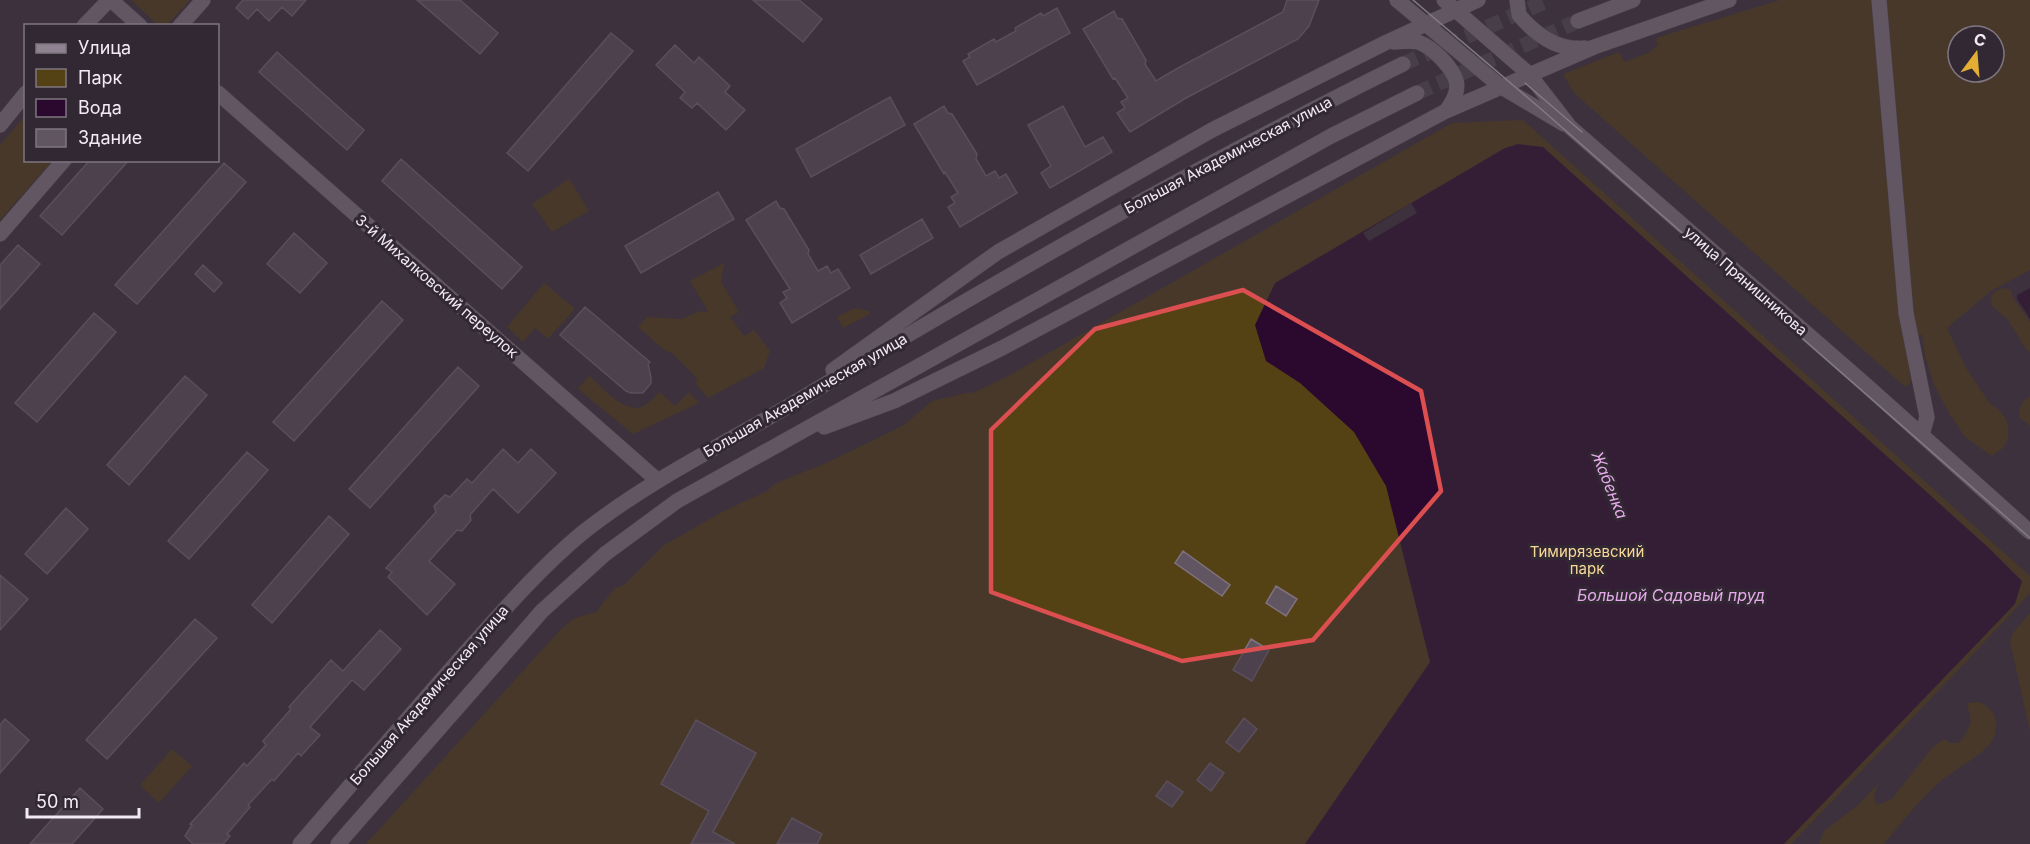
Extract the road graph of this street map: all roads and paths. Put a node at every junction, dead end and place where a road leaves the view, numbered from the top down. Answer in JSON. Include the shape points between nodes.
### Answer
{"nodes":[{"id":1,"x":110,"y":0,"type":"edge"},
{"id":2,"x":203,"y":0,"type":"edge"},
{"id":3,"x":1397,"y":0,"type":"edge"},
{"id":4,"x":1478,"y":0,"type":"edge"},
{"id":5,"x":1518,"y":0,"type":"edge"},
{"id":6,"x":1633,"y":0,"type":"edge"},
{"id":7,"x":1729,"y":0,"type":"edge"},
{"id":8,"x":1879,"y":0,"type":"edge"},
{"id":9,"x":1449,"y":5,"type":"edge"},
{"id":10,"x":1578,"y":21,"type":"tunnel mouth"},
{"id":11,"x":86,"y":24,"type":"edge"},
{"id":12,"x":138,"y":24,"type":"edge"},
{"id":13,"x":182,"y":24,"type":"edge"},
{"id":14,"x":1425,"y":24,"type":"junction"},
{"id":15,"x":1385,"y":43,"type":"junction"},
{"id":16,"x":1594,"y":47,"type":"junction"},
{"id":17,"x":1403,"y":64,"type":"tunnel mouth"},
{"id":18,"x":1529,"y":74,"type":"junction"},
{"id":19,"x":1500,"y":86,"type":"junction"},
{"id":20,"x":1417,"y":93,"type":"tunnel mouth"},
{"id":21,"x":219,"y":94,"type":"edge"},
{"id":22,"x":24,"y":95,"type":"edge"},
{"id":23,"x":1446,"y":111,"type":"junction"},
{"id":24,"x":0,"y":125,"type":"edge"},
{"id":25,"x":1570,"y":127,"type":"junction"},
{"id":26,"x":62,"y":162,"type":"edge"},
{"id":27,"x":0,"y":234,"type":"edge"},
{"id":28,"x":758,"y":425,"type":"junction"},
{"id":29,"x":1922,"y":435,"type":"junction"},
{"id":30,"x":782,"y":442,"type":"junction"},
{"id":31,"x":657,"y":480,"type":"junction"},
{"id":32,"x":2030,"y":532,"type":"edge"},
{"id":33,"x":300,"y":844,"type":"edge"},
{"id":34,"x":338,"y":844,"type":"edge"}],
"edges":[{"from":1,"to":11,"type":"main road"},
{"from":1,"to":12,"type":"main road"},
{"from":2,"to":13,"type":"main road"},
{"from":3,"to":14,"type":"main road","name":"улица Прянишникова"},
{"from":4,"to":9,"type":"main road"},
{"from":5,"to":16,"type":"main road","via":[[1519,15],[1526,24],[1551,42],[1570,49]]},
{"from":6,"to":10,"type":"main road"},
{"from":7,"to":16,"type":"main road"},
{"from":8,"to":29,"type":"main road","via":[[1906,313],[1927,417]]},
{"from":9,"to":14,"type":"main road"},
{"from":9,"to":18,"type":"main road","name":"улица Прянишникова"},
{"from":14,"to":15,"type":"main road"},
{"from":14,"to":19,"type":"main road","name":"улица Прянишникова"},
{"from":15,"to":23,"type":"main road","via":[[1417,42],[1435,52],[1450,68],[1456,75],[1457,90]]},
{"from":15,"to":28,"type":"main road","via":[[1212,130],[999,252]]},
{"from":16,"to":18,"type":"main road"},
{"from":17,"to":28,"type":"main road","name":"Большая Академическая улица","via":[[1100,224]]},
{"from":18,"to":19,"type":"main road"},
{"from":18,"to":25,"type":"main road","name":"улица Прянишникова"},
{"from":19,"to":23,"type":"main road"},
{"from":19,"to":25,"type":"main road","name":"улица Прянишникова"},
{"from":20,"to":30,"type":"main road","name":"Большая Академическая улица","via":[[1331,136]]},
{"from":21,"to":31,"type":"main road","name":"3-й Михалковский переулок"},
{"from":22,"to":24,"type":"main road"},
{"from":23,"to":30,"type":"main road","via":[[894,402]]},
{"from":25,"to":29,"type":"main road","name":"улица Прянишникова"},
{"from":26,"to":27,"type":"main road"},
{"from":28,"to":31,"type":"main road","name":"Большая Академическая улица"},
{"from":29,"to":32,"type":"main road","name":"улица Прянишникова"},
{"from":30,"to":34,"type":"main road","name":"Большая Академическая улица","via":[[677,501],[573,582],[542,611]]},
{"from":31,"to":33,"type":"main road","name":"Большая Академическая улица","via":[[582,533],[530,581]]}]}
